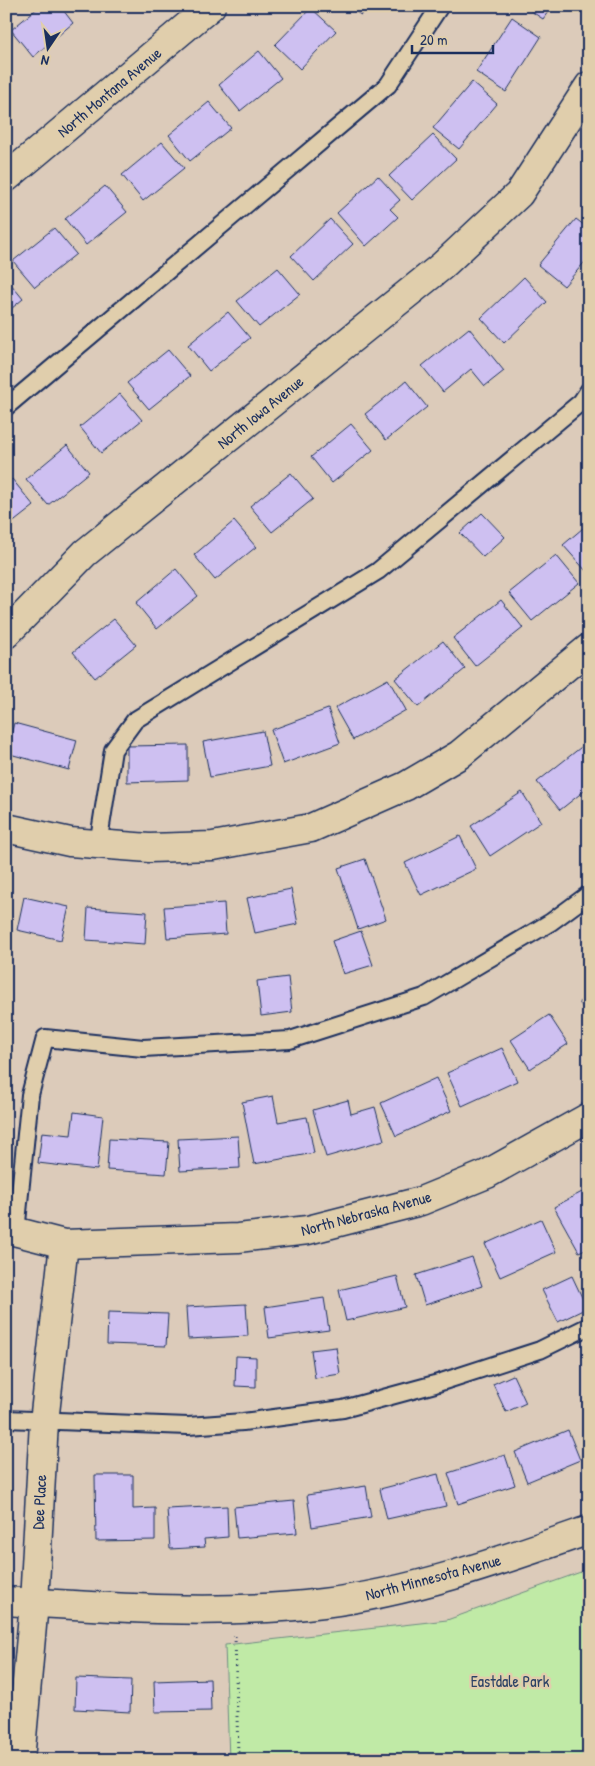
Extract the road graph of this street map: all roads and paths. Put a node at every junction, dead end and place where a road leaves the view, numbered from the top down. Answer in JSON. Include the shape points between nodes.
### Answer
{"nodes":[{"id":1,"x":211,"y":6,"type":"edge"},
{"id":2,"x":440,"y":6,"type":"edge"},
{"id":3,"x":589,"y":86,"type":"edge"},
{"id":4,"x":6,"y":178,"type":"edge"},
{"id":5,"x":589,"y":390,"type":"edge"},
{"id":6,"x":6,"y":408,"type":"edge"},
{"id":7,"x":6,"y":634,"type":"edge"},
{"id":8,"x":589,"y":648,"type":"edge"},
{"id":9,"x":6,"y":828,"type":"edge"},
{"id":10,"x":98,"y":845,"type":"junction"},
{"id":11,"x":589,"y":894,"type":"edge"},
{"id":12,"x":589,"y":1117,"type":"edge"},
{"id":13,"x":11,"y":1231,"type":"edge"},
{"id":14,"x":64,"y":1244,"type":"junction"},
{"id":15,"x":589,"y":1326,"type":"edge"},
{"id":16,"x":6,"y":1420,"type":"edge"},
{"id":17,"x":44,"y":1422,"type":"junction"},
{"id":18,"x":589,"y":1530,"type":"edge"},
{"id":19,"x":6,"y":1601,"type":"edge"},
{"id":20,"x":34,"y":1603,"type":"junction"},
{"id":21,"x":234,"y":1611,"type":"junction"},
{"id":22,"x":20,"y":1760,"type":"edge"},
{"id":23,"x":241,"y":1760,"type":"edge"}],
"edges":[{"from":1,"to":4,"type":"street","name":"North Montana Avenue"},
{"from":2,"to":6,"type":"lane","via":[[388,85]]},
{"from":3,"to":7,"type":"street","name":"North Iowa Avenue","via":[[519,194],[442,266],[85,553]]},
{"from":5,"to":10,"type":"lane","via":[[581,402],[378,571],[135,720],[113,750]]},
{"from":8,"to":10,"type":"street","via":[[459,755],[406,786],[311,828],[213,846],[149,848]]},
{"from":9,"to":10,"type":"street"},
{"from":11,"to":13,"type":"lane","via":[[551,922],[424,997],[290,1040],[143,1048],[45,1038],[30,1095]]},
{"from":12,"to":14,"type":"street","name":"North Nebraska Avenue","via":[[487,1174],[421,1201],[360,1218],[308,1230],[238,1238]]},
{"from":13,"to":14,"type":"street"},
{"from":14,"to":17,"type":"street","name":"Dee Place"},
{"from":15,"to":17,"type":"lane","via":[[540,1350],[343,1409],[188,1426]]},
{"from":16,"to":17,"type":"lane"},
{"from":17,"to":20,"type":"street","name":"Dee Place"},
{"from":18,"to":21,"type":"street","name":"North Minnesota Avenue","via":[[406,1587],[324,1603]]},
{"from":19,"to":20,"type":"street","name":"North Minnesota Avenue"},
{"from":20,"to":21,"type":"street","name":"North Minnesota Avenue"},
{"from":20,"to":22,"type":"street","name":"Dee Place"},
{"from":21,"to":23,"type":"path","via":[[238,1755]]}]}
